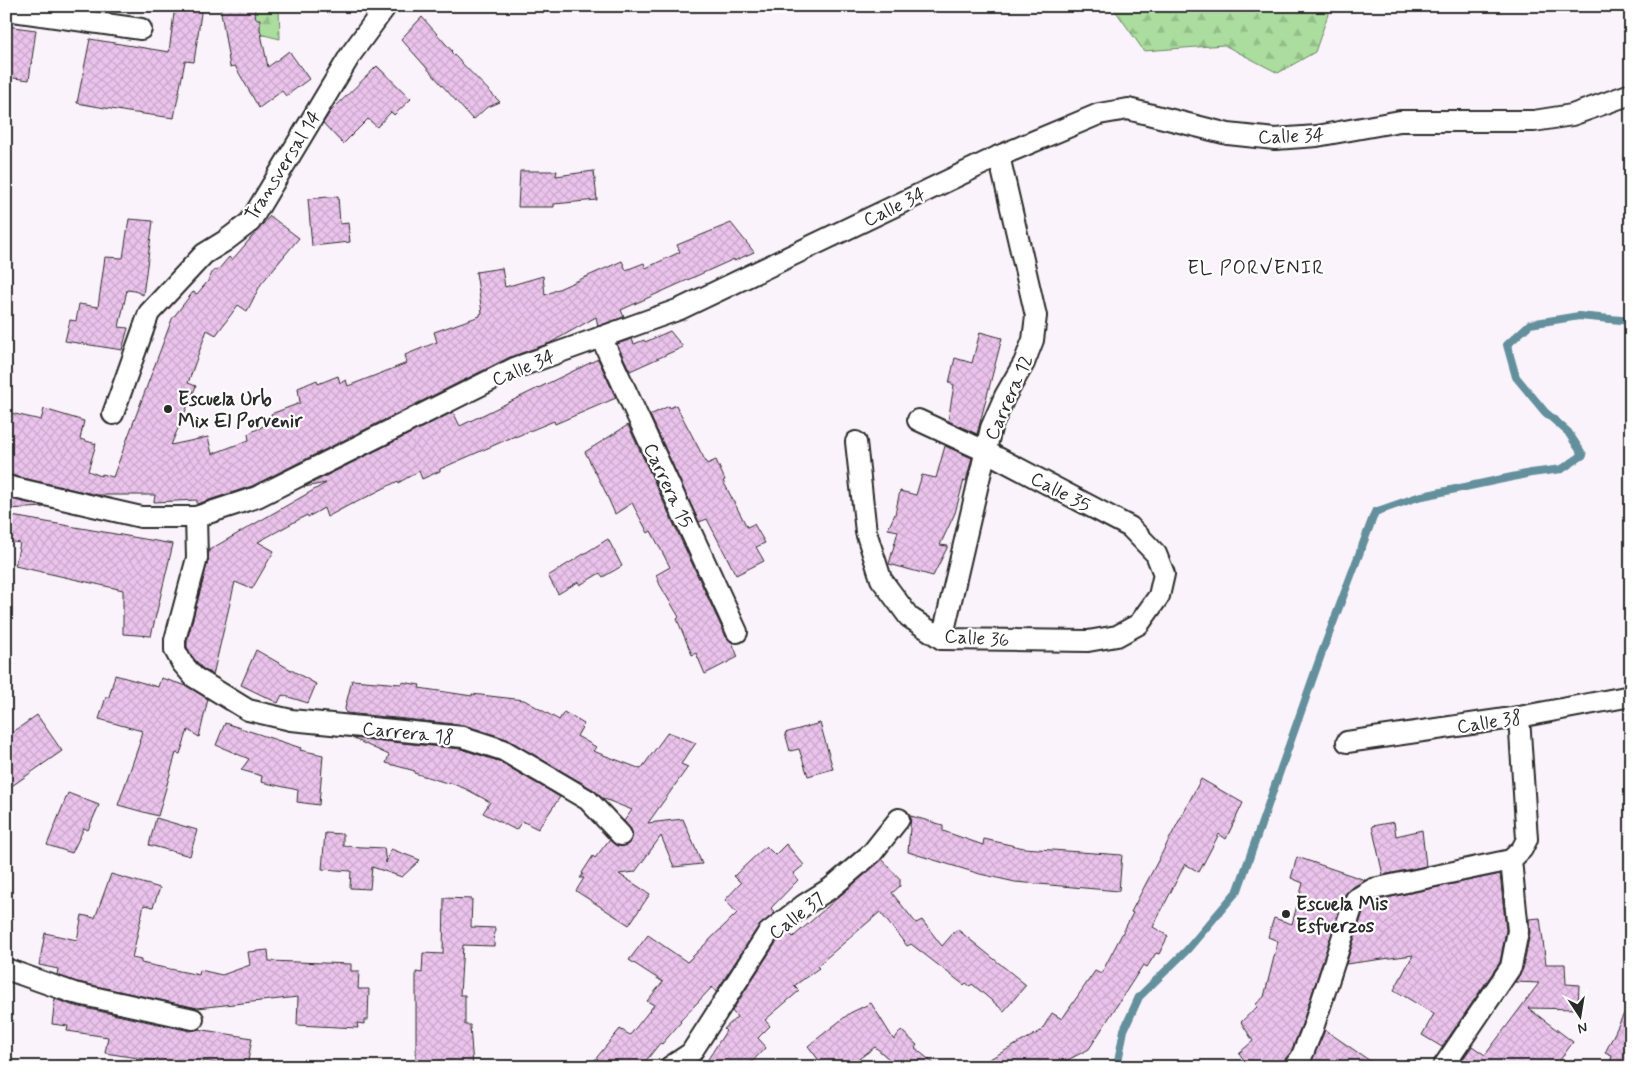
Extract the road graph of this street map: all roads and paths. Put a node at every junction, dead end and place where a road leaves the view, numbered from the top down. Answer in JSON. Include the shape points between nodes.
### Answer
{"nodes":[{"id":1,"x":386,"y":6,"type":"edge"},
{"id":2,"x":6,"y":10,"type":"edge"},
{"id":3,"x":141,"y":29,"type":"dead end"},
{"id":4,"x":1631,"y":94,"type":"edge"},
{"id":5,"x":1000,"y":156,"type":"junction"},
{"id":6,"x":600,"y":337,"type":"junction"},
{"id":7,"x":113,"y":414,"type":"dead end"},
{"id":8,"x":918,"y":420,"type":"dead end"},
{"id":9,"x":856,"y":442,"type":"dead end"},
{"id":10,"x":985,"y":451,"type":"junction"},
{"id":11,"x":6,"y":486,"type":"edge"},
{"id":12,"x":196,"y":517,"type":"junction"},
{"id":13,"x":1159,"y":596,"type":"joint"},
{"id":14,"x":737,"y":632,"type":"dead end"},
{"id":15,"x":942,"y":639,"type":"junction"},
{"id":16,"x":1631,"y":696,"type":"edge"},
{"id":17,"x":1519,"y":717,"type":"junction"},
{"id":18,"x":1347,"y":742,"type":"dead end"},
{"id":19,"x":898,"y":819,"type":"dead end"},
{"id":20,"x":621,"y":836,"type":"dead end"},
{"id":21,"x":1511,"y":860,"type":"junction"},
{"id":22,"x":6,"y":969,"type":"edge"},
{"id":23,"x":193,"y":1019,"type":"dead end"},
{"id":24,"x":670,"y":1067,"type":"edge"},
{"id":25,"x":1294,"y":1067,"type":"edge"},
{"id":26,"x":1443,"y":1067,"type":"edge"}],
"edges":[{"from":1,"to":7,"type":"street","name":"Transversal 14","via":[[351,54],[250,222],[204,254],[149,313]]},
{"from":2,"to":3,"type":"street"},
{"from":4,"to":5,"type":"street","name":"Calle 34","via":[[1572,115],[1534,121],[1400,121],[1317,136],[1275,139],[1228,134],[1128,109],[1098,114]]},
{"from":5,"to":6,"type":"street","name":"Calle 34","via":[[680,309]]},
{"from":5,"to":10,"type":"street","name":"Carrera 12","via":[[1036,316],[1033,340],[991,428]]},
{"from":6,"to":12,"type":"street","name":"Calle 34","via":[[515,368],[257,497]]},
{"from":6,"to":14,"type":"street","name":"Carrera 15"},
{"from":8,"to":10,"type":"street","name":"Calle 35"},
{"from":9,"to":15,"type":"street","name":"Calle 36","via":[[866,532],[881,578],[909,617]]},
{"from":10,"to":13,"type":"street","name":"Calle 35","via":[[1130,527],[1156,554],[1164,574]]},
{"from":10,"to":15,"type":"street","name":"Carrera 12"},
{"from":11,"to":12,"type":"street","via":[[141,517]]},
{"from":12,"to":20,"type":"street","name":"Carrera 18","via":[[197,558],[175,640],[175,650],[194,677],[248,710],[291,720],[463,737],[503,750],[588,800]]},
{"from":13,"to":15,"type":"street","name":"Calle 36","via":[[1139,624],[1117,636],[1088,641]]},
{"from":16,"to":17,"type":"street","name":"Calle 38"},
{"from":17,"to":18,"type":"street","name":"Calle 38"},
{"from":17,"to":21,"type":"street","via":[[1527,839]]},
{"from":19,"to":24,"type":"street","name":"Calle 37","via":[[872,853],[831,888],[768,932],[691,1052]]},
{"from":21,"to":25,"type":"street","via":[[1373,889],[1356,899],[1313,1028]]},
{"from":21,"to":26,"type":"street","via":[[1518,931],[1511,967]]},
{"from":22,"to":23,"type":"street","via":[[74,993]]}]}
